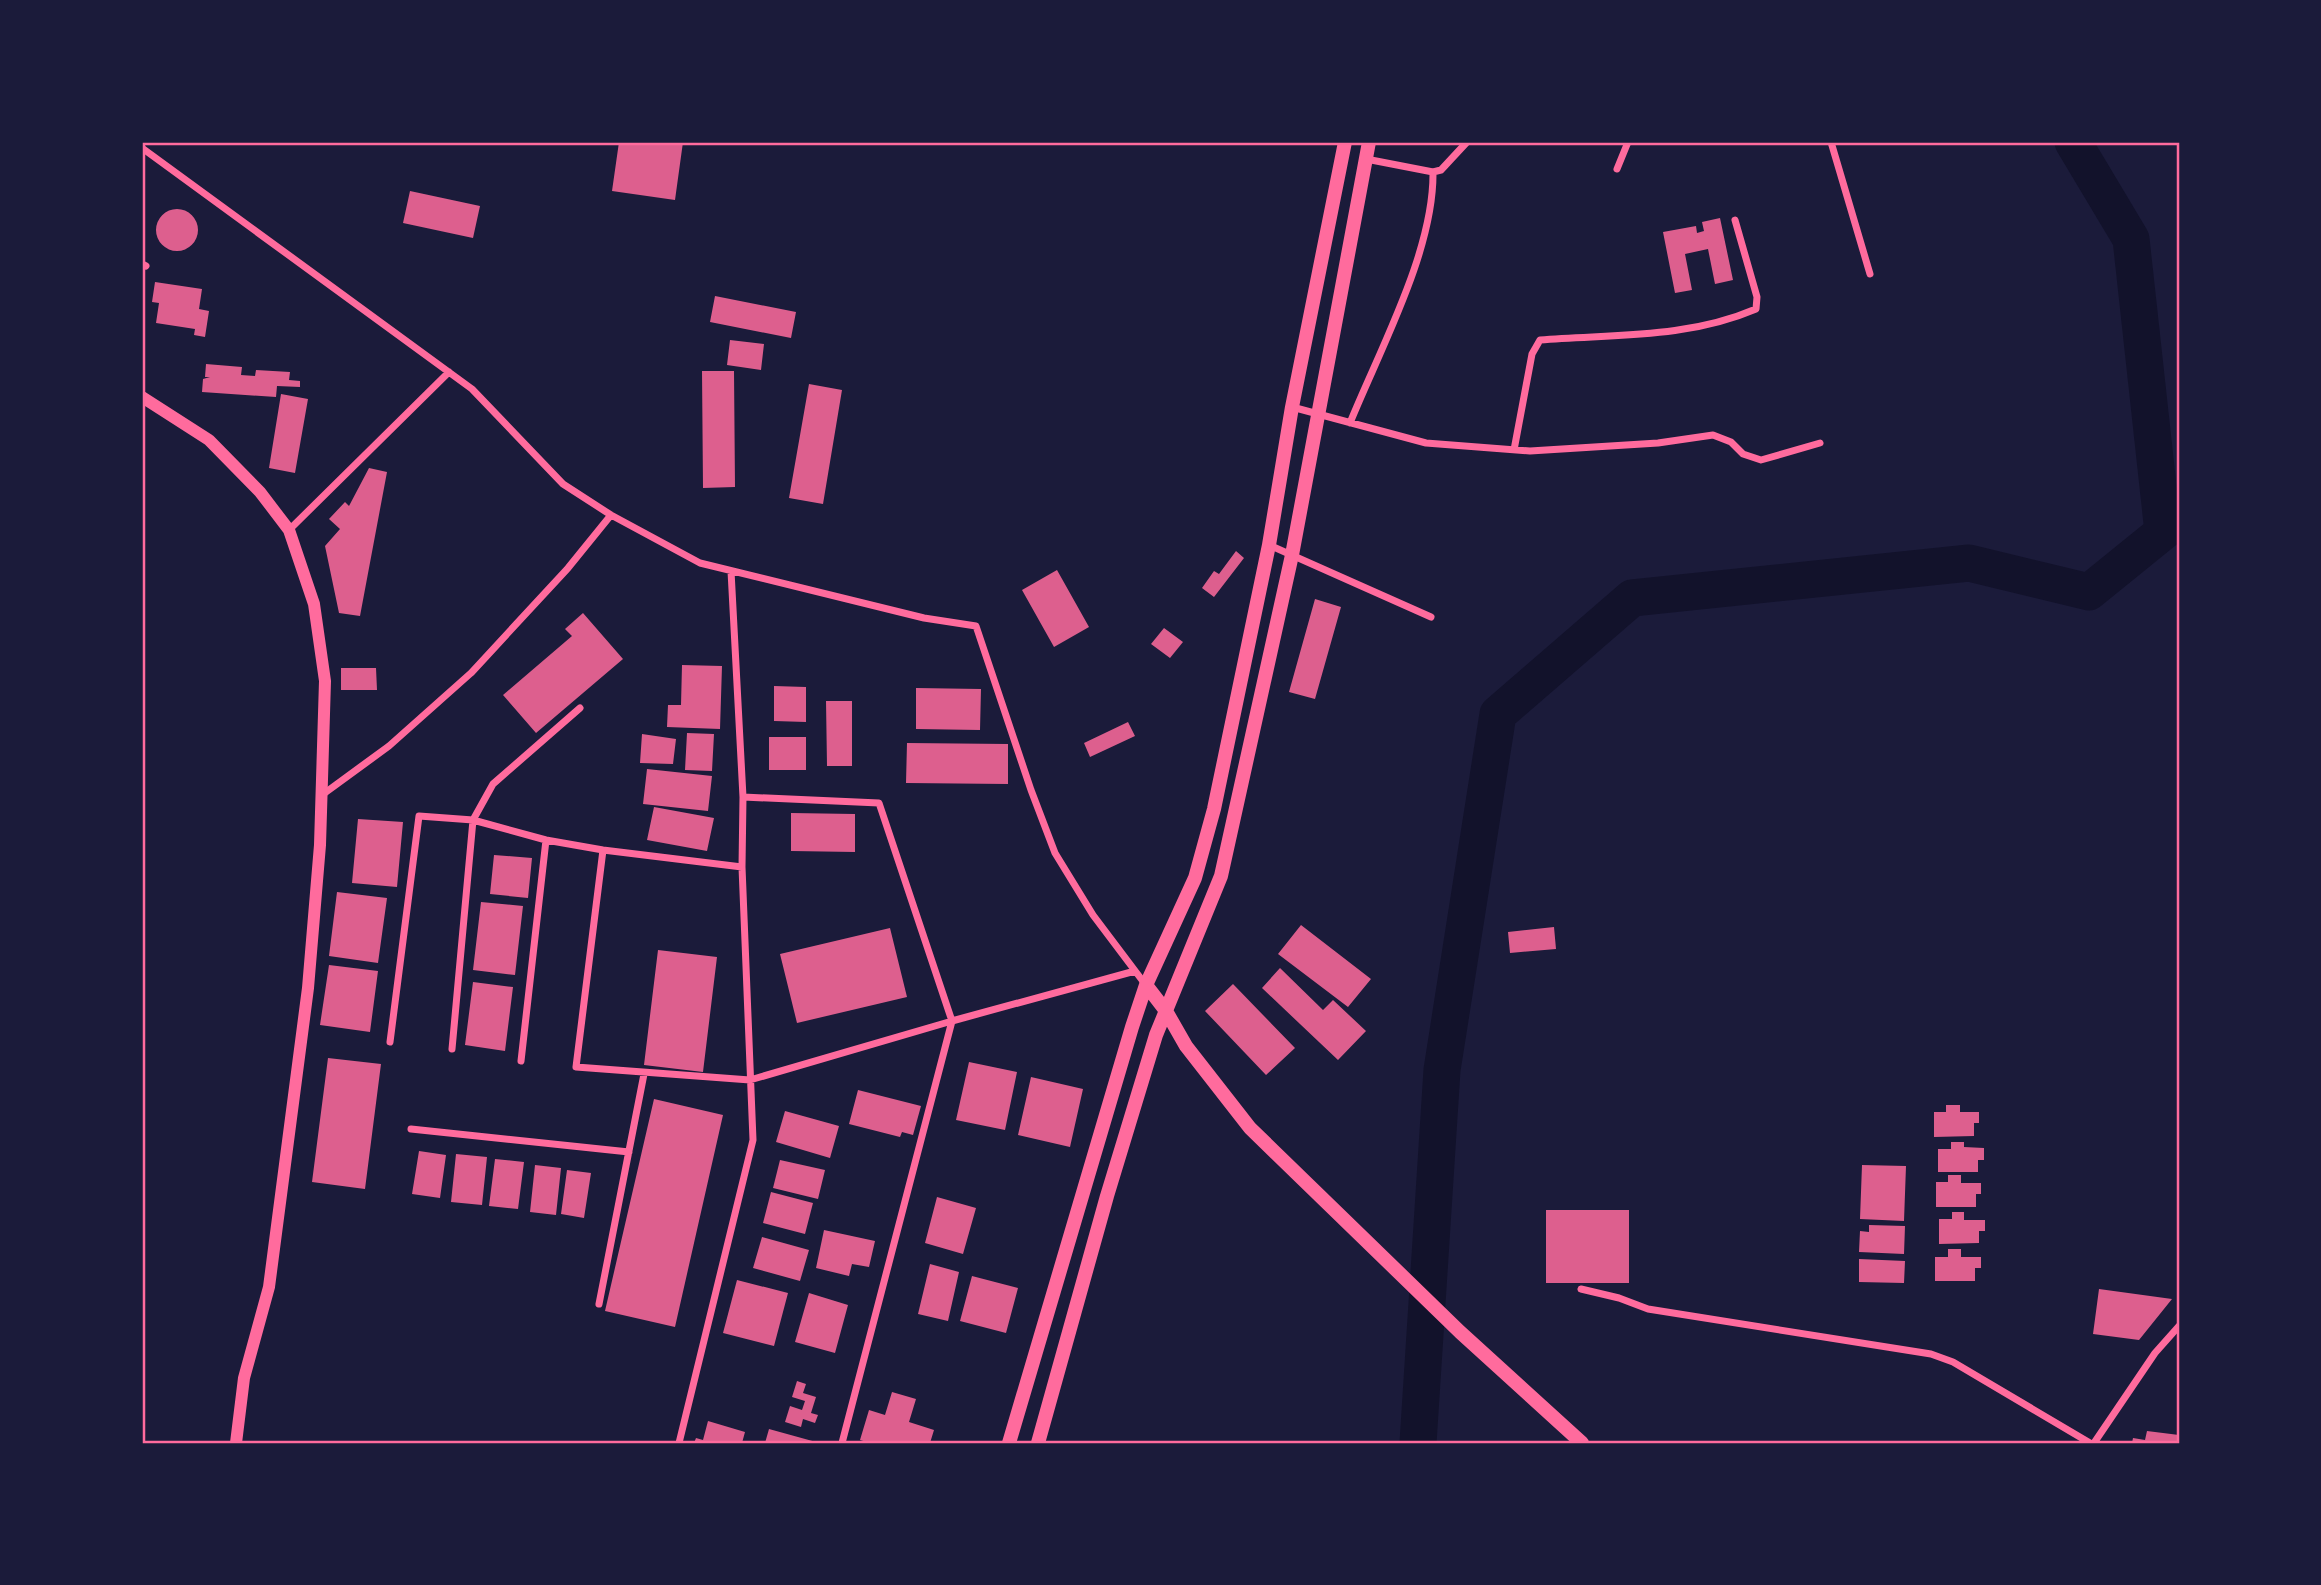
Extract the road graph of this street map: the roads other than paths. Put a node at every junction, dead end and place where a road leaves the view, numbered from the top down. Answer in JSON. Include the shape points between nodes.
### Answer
{"nodes":[{"id":1,"x":1345,"y":142,"type":"edge"},
{"id":2,"x":1369,"y":142,"type":"edge"},
{"id":3,"x":1467,"y":142,"type":"edge"},
{"id":4,"x":1628,"y":142,"type":"edge"},
{"id":5,"x":1830,"y":142,"type":"edge"},
{"id":6,"x":142,"y":148,"type":"edge"},
{"id":7,"x":1366,"y":159,"type":"junction"},
{"id":8,"x":1617,"y":169,"type":"dead end"},
{"id":9,"x":1433,"y":172,"type":"junction"},
{"id":10,"x":1735,"y":220,"type":"dead end"},
{"id":11,"x":1870,"y":274,"type":"dead end"},
{"id":12,"x":449,"y":372,"type":"junction"},
{"id":13,"x":142,"y":397,"type":"edge"},
{"id":14,"x":1292,"y":407,"type":"junction"},
{"id":15,"x":1318,"y":413,"type":"junction"},
{"id":16,"x":1350,"y":423,"type":"junction"},
{"id":17,"x":1820,"y":443,"type":"dead end"},
{"id":18,"x":1514,"y":450,"type":"junction"},
{"id":19,"x":611,"y":515,"type":"junction"},
{"id":20,"x":289,"y":530,"type":"junction"},
{"id":21,"x":1269,"y":545,"type":"junction"},
{"id":22,"x":1292,"y":555,"type":"junction"},
{"id":23,"x":731,"y":571,"type":"junction"},
{"id":24,"x":1431,"y":617,"type":"dead end"},
{"id":25,"x":580,"y":709,"type":"dead end"},
{"id":26,"x":322,"y":794,"type":"junction"},
{"id":27,"x":743,"y":797,"type":"junction"},
{"id":28,"x":473,"y":820,"type":"junction"},
{"id":29,"x":546,"y":840,"type":"junction"},
{"id":30,"x":603,"y":850,"type":"junction"},
{"id":31,"x":743,"y":867,"type":"junction"},
{"id":32,"x":1135,"y":971,"type":"junction"},
{"id":33,"x":1146,"y":985,"type":"junction"},
{"id":34,"x":1167,"y":1011,"type":"junction"},
{"id":35,"x":951,"y":1021,"type":"junction"},
{"id":36,"x":390,"y":1042,"type":"dead end"},
{"id":37,"x":452,"y":1049,"type":"dead end"},
{"id":38,"x":521,"y":1061,"type":"dead end"},
{"id":39,"x":644,"y":1074,"type":"junction"},
{"id":40,"x":750,"y":1080,"type":"junction"},
{"id":41,"x":411,"y":1129,"type":"dead end"},
{"id":42,"x":629,"y":1152,"type":"junction"},
{"id":43,"x":1581,"y":1289,"type":"dead end"},
{"id":44,"x":599,"y":1304,"type":"dead end"},
{"id":45,"x":2179,"y":1326,"type":"edge"},
{"id":46,"x":236,"y":1443,"type":"edge"},
{"id":47,"x":679,"y":1443,"type":"edge"},
{"id":48,"x":842,"y":1443,"type":"edge"},
{"id":49,"x":1009,"y":1443,"type":"edge"},
{"id":50,"x":1038,"y":1443,"type":"edge"},
{"id":51,"x":1582,"y":1443,"type":"edge"},
{"id":52,"x":2092,"y":1443,"type":"edge"}],
"edges":[{"from":1,"to":14,"type":"main road"},
{"from":2,"to":7,"type":"main road"},
{"from":3,"to":9,"type":"street","via":[[1441,170]]},
{"from":4,"to":8,"type":"street"},
{"from":5,"to":11,"type":"street"},
{"from":6,"to":12,"type":"street"},
{"from":7,"to":9,"type":"street"},
{"from":7,"to":15,"type":"main road"},
{"from":9,"to":16,"type":"street","via":[[1426,238]]},
{"from":10,"to":18,"type":"street","via":[[1757,297],[1756,309],[1680,331],[1630,338],[1540,340],[1532,354]]},
{"from":12,"to":19,"type":"street","via":[[472,389],[563,484]]},
{"from":12,"to":20,"type":"street"},
{"from":13,"to":20,"type":"street","via":[[209,440],[260,492]]},
{"from":14,"to":15,"type":"street"},
{"from":14,"to":21,"type":"main road"},
{"from":15,"to":16,"type":"street"},
{"from":15,"to":22,"type":"main road"},
{"from":16,"to":18,"type":"street","via":[[1426,443]]},
{"from":17,"to":18,"type":"street","via":[[1761,460],[1713,435],[1585,449]]},
{"from":19,"to":23,"type":"street","via":[[700,563]]},
{"from":19,"to":26,"type":"street","via":[[471,673],[414,726]]},
{"from":20,"to":26,"type":"street","via":[[314,604],[323,660]]},
{"from":21,"to":22,"type":"street"},
{"from":21,"to":33,"type":"main road","via":[[1210,827],[1190,891]]},
{"from":22,"to":24,"type":"street"},
{"from":22,"to":34,"type":"main road","via":[[1221,876]]},
{"from":23,"to":27,"type":"street"},
{"from":23,"to":32,"type":"street","via":[[924,618],[976,626],[1055,853]]},
{"from":25,"to":28,"type":"street","via":[[494,784]]},
{"from":26,"to":46,"type":"street","via":[[316,908],[280,1217],[269,1287],[244,1378]]},
{"from":27,"to":31,"type":"street"},
{"from":27,"to":35,"type":"street","via":[[879,803]]},
{"from":28,"to":29,"type":"street"},
{"from":28,"to":36,"type":"street","via":[[419,816]]},
{"from":28,"to":37,"type":"street"},
{"from":29,"to":30,"type":"street"},
{"from":29,"to":38,"type":"street"},
{"from":30,"to":31,"type":"street"},
{"from":30,"to":39,"type":"street","via":[[576,1067]]},
{"from":31,"to":40,"type":"street"},
{"from":32,"to":33,"type":"street"},
{"from":32,"to":35,"type":"street"},
{"from":33,"to":34,"type":"main road"},
{"from":33,"to":49,"type":"main road"},
{"from":34,"to":50,"type":"main road","via":[[1107,1196]]},
{"from":34,"to":51,"type":"main road","via":[[1186,1046],[1250,1128],[1444,1317]]},
{"from":35,"to":40,"type":"street"},
{"from":35,"to":48,"type":"street"},
{"from":39,"to":40,"type":"street"},
{"from":39,"to":42,"type":"street"},
{"from":40,"to":47,"type":"street","via":[[753,1140],[748,1172]]},
{"from":41,"to":42,"type":"street"},
{"from":42,"to":44,"type":"street"},
{"from":43,"to":52,"type":"street","via":[[1647,1309],[1931,1354],[1953,1362]]},
{"from":45,"to":52,"type":"street"}]}
